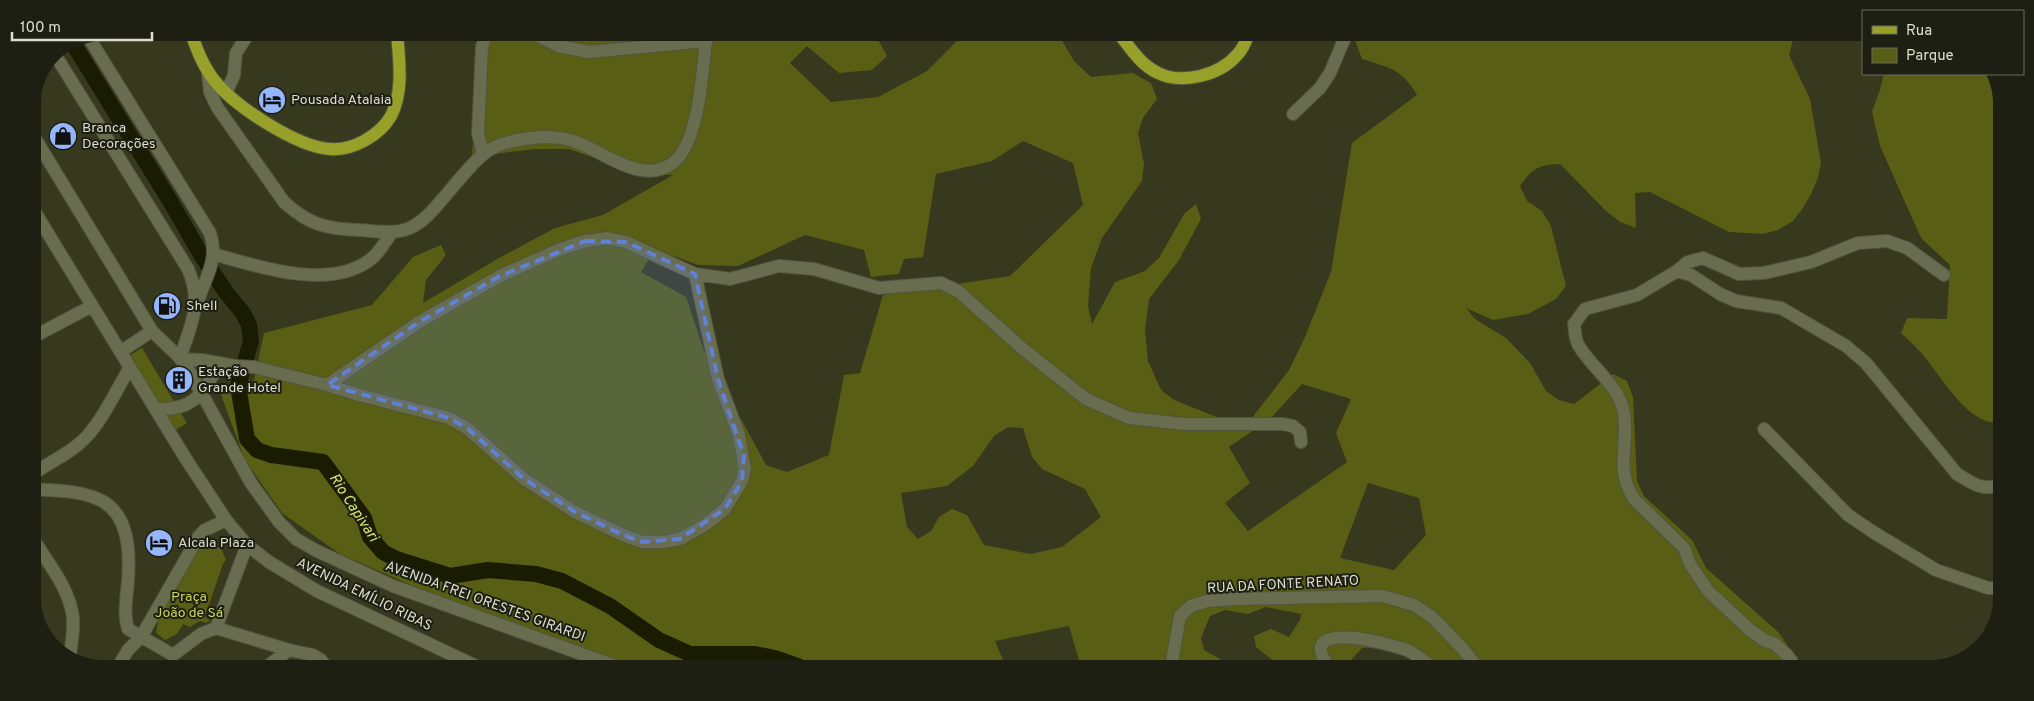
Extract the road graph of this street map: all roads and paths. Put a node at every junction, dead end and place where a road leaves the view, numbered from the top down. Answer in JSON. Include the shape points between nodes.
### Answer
{"nodes":[{"id":1,"x":194,"y":41,"type":"edge"},
{"id":2,"x":244,"y":41,"type":"edge"},
{"id":3,"x":398,"y":41,"type":"edge"},
{"id":4,"x":484,"y":41,"type":"edge"},
{"id":5,"x":548,"y":41,"type":"edge"},
{"id":6,"x":677,"y":41,"type":"edge"},
{"id":7,"x":707,"y":41,"type":"edge"},
{"id":8,"x":1126,"y":41,"type":"edge"},
{"id":9,"x":1245,"y":41,"type":"edge"},
{"id":10,"x":1343,"y":41,"type":"edge"},
{"id":11,"x":91,"y":42,"type":"edge"},
{"id":12,"x":58,"y":60,"type":"edge"},
{"id":13,"x":208,"y":73,"type":"junction"},
{"id":14,"x":226,"y":93,"type":"junction"},
{"id":15,"x":1293,"y":114,"type":"dead end"},
{"id":16,"x":41,"y":148,"type":"edge"},
{"id":17,"x":483,"y":154,"type":"junction"},
{"id":18,"x":41,"y":222,"type":"edge"},
{"id":19,"x":392,"y":232,"type":"junction"},
{"id":20,"x":214,"y":256,"type":"junction"},
{"id":21,"x":1678,"y":271,"type":"junction"},
{"id":22,"x":695,"y":274,"type":"junction"},
{"id":23,"x":1944,"y":275,"type":"dead end"},
{"id":24,"x":92,"y":306,"type":"junction"},
{"id":25,"x":196,"y":309,"type":"junction"},
{"id":26,"x":152,"y":331,"type":"junction"},
{"id":27,"x":41,"y":333,"type":"edge"},
{"id":28,"x":120,"y":352,"type":"junction"},
{"id":29,"x":180,"y":358,"type":"junction"},
{"id":30,"x":220,"y":364,"type":"junction"},
{"id":31,"x":130,"y":367,"type":"junction"},
{"id":32,"x":327,"y":385,"type":"junction"},
{"id":33,"x":201,"y":395,"type":"junction"},
{"id":34,"x":155,"y":409,"type":"junction"},
{"id":35,"x":1764,"y":429,"type":"dead end"},
{"id":36,"x":1301,"y":442,"type":"dead end"},
{"id":37,"x":41,"y":469,"type":"edge"},
{"id":38,"x":1993,"y":487,"type":"edge"},
{"id":39,"x":41,"y":490,"type":"edge"},
{"id":40,"x":226,"y":520,"type":"junction"},
{"id":41,"x":247,"y":545,"type":"junction"},
{"id":42,"x":41,"y":552,"type":"edge"},
{"id":43,"x":1993,"y":589,"type":"edge"},
{"id":44,"x":216,"y":628,"type":"junction"},
{"id":45,"x":141,"y":637,"type":"junction"},
{"id":46,"x":71,"y":650,"type":"edge"},
{"id":47,"x":289,"y":650,"type":"junction"},
{"id":48,"x":122,"y":660,"type":"edge"},
{"id":49,"x":170,"y":660,"type":"edge"},
{"id":50,"x":276,"y":660,"type":"edge"},
{"id":51,"x":322,"y":660,"type":"edge"},
{"id":52,"x":463,"y":660,"type":"edge"},
{"id":53,"x":597,"y":660,"type":"edge"},
{"id":54,"x":1172,"y":660,"type":"edge"},
{"id":55,"x":1324,"y":660,"type":"edge"},
{"id":56,"x":1422,"y":660,"type":"edge"},
{"id":57,"x":1472,"y":660,"type":"edge"},
{"id":58,"x":1791,"y":660,"type":"edge"}],
"edges":[{"from":1,"to":13,"type":"main road"},
{"from":2,"to":14,"type":"street","via":[[236,53],[234,76]]},
{"from":3,"to":14,"type":"main road","via":[[400,78],[391,115],[368,138],[342,148],[311,145],[256,116]]},
{"from":4,"to":17,"type":"street","via":[[478,133]]},
{"from":5,"to":6,"type":"street","via":[[590,52]]},
{"from":7,"to":17,"type":"street","via":[[694,127],[686,150],[673,163],[638,170],[573,140],[544,137],[502,145]]},
{"from":8,"to":9,"type":"main road","via":[[1144,64],[1159,74],[1182,78],[1218,70],[1237,55]]},
{"from":10,"to":15,"type":"street","via":[[1320,88]]},
{"from":11,"to":20,"type":"street","via":[[210,233]]},
{"from":12,"to":25,"type":"street","via":[[188,269],[194,282]]},
{"from":13,"to":14,"type":"main road"},
{"from":13,"to":19,"type":"street","via":[[216,107],[284,202],[295,212],[319,225]]},
{"from":16,"to":26,"type":"street","name":"AVENIDA FREI ORESTES GIRARDI"},
{"from":17,"to":19,"type":"street","via":[[430,214],[415,226]]},
{"from":18,"to":24,"type":"street","name":"AVENIDA EMÍLIO RIBAS"},
{"from":19,"to":20,"type":"street","via":[[370,261],[348,272],[300,274]]},
{"from":20,"to":25,"type":"street"},
{"from":21,"to":23,"type":"street","via":[[1688,262],[1703,258],[1739,274],[1764,273],[1811,262],[1858,243],[1887,241],[1907,248]]},
{"from":21,"to":38,"type":"street","via":[[1691,275],[1736,302],[1781,308],[1846,346],[1866,363],[1957,474],[1975,486]]},
{"from":21,"to":58,"type":"street","via":[[1637,295],[1585,309],[1574,324],[1578,345],[1612,386],[1623,407],[1624,478],[1634,499],[1684,548],[1690,564],[1708,591],[1750,630],[1775,644]]},
{"from":22,"to":32,"type":"street","via":[[626,242],[608,238],[585,241],[492,280],[419,322]]},
{"from":22,"to":32,"type":"street","via":[[718,379],[739,435],[745,469],[742,481],[725,509],[680,540],[642,542],[576,512],[524,479],[468,429],[449,418]]},
{"from":22,"to":36,"type":"street","via":[[730,279],[779,266],[814,269],[879,288],[941,282],[958,291],[1086,399],[1130,418],[1184,424],[1284,424],[1300,432]]},
{"from":24,"to":27,"type":"street"},
{"from":24,"to":28,"type":"street","name":"AVENIDA EMÍLIO RIBAS"},
{"from":25,"to":29,"type":"street"},
{"from":26,"to":28,"type":"street"},
{"from":26,"to":29,"type":"street","name":"AVENIDA FREI ORESTES GIRARDI"},
{"from":28,"to":31,"type":"street","name":"AVENIDA EMÍLIO RIBAS"},
{"from":29,"to":30,"type":"street"},
{"from":29,"to":33,"type":"street","name":"AVENIDA FREI ORESTES GIRARDI"},
{"from":30,"to":32,"type":"street","via":[[254,368]]},
{"from":30,"to":33,"type":"street"},
{"from":31,"to":34,"type":"street","name":"AVENIDA EMÍLIO RIBAS"},
{"from":31,"to":37,"type":"street","via":[[83,441]]},
{"from":33,"to":34,"type":"street","via":[[173,409]]},
{"from":33,"to":53,"type":"street","name":"AVENIDA FREI ORESTES GIRARDI","via":[[251,483],[279,522],[296,539],[393,586]]},
{"from":34,"to":40,"type":"street","name":"AVENIDA EMÍLIO RIBAS"},
{"from":35,"to":43,"type":"street","via":[[1854,519],[1936,570]]},
{"from":39,"to":45,"type":"street","via":[[89,496],[115,511],[125,530],[129,549],[126,622],[128,629]]},
{"from":40,"to":41,"type":"street","name":"AVENIDA EMÍLIO RIBAS"},
{"from":40,"to":45,"type":"street","via":[[199,536]]},
{"from":41,"to":44,"type":"street"},
{"from":41,"to":52,"type":"street","name":"AVENIDA EMÍLIO RIBAS","via":[[317,591]]},
{"from":42,"to":46,"type":"street","via":[[71,607]]},
{"from":44,"to":47,"type":"street"},
{"from":44,"to":49,"type":"street","via":[[201,634]]},
{"from":45,"to":48,"type":"street"},
{"from":45,"to":49,"type":"street"},
{"from":47,"to":50,"type":"street"},
{"from":47,"to":51,"type":"street"},
{"from":54,"to":57,"type":"street","name":"RUA DA FONTE RENATO","via":[[1180,616],[1191,606],[1207,601],[1383,596],[1414,606],[1432,617]]},
{"from":55,"to":56,"type":"street","via":[[1320,649],[1322,642],[1328,638],[1352,638],[1383,642],[1410,651]]}]}
